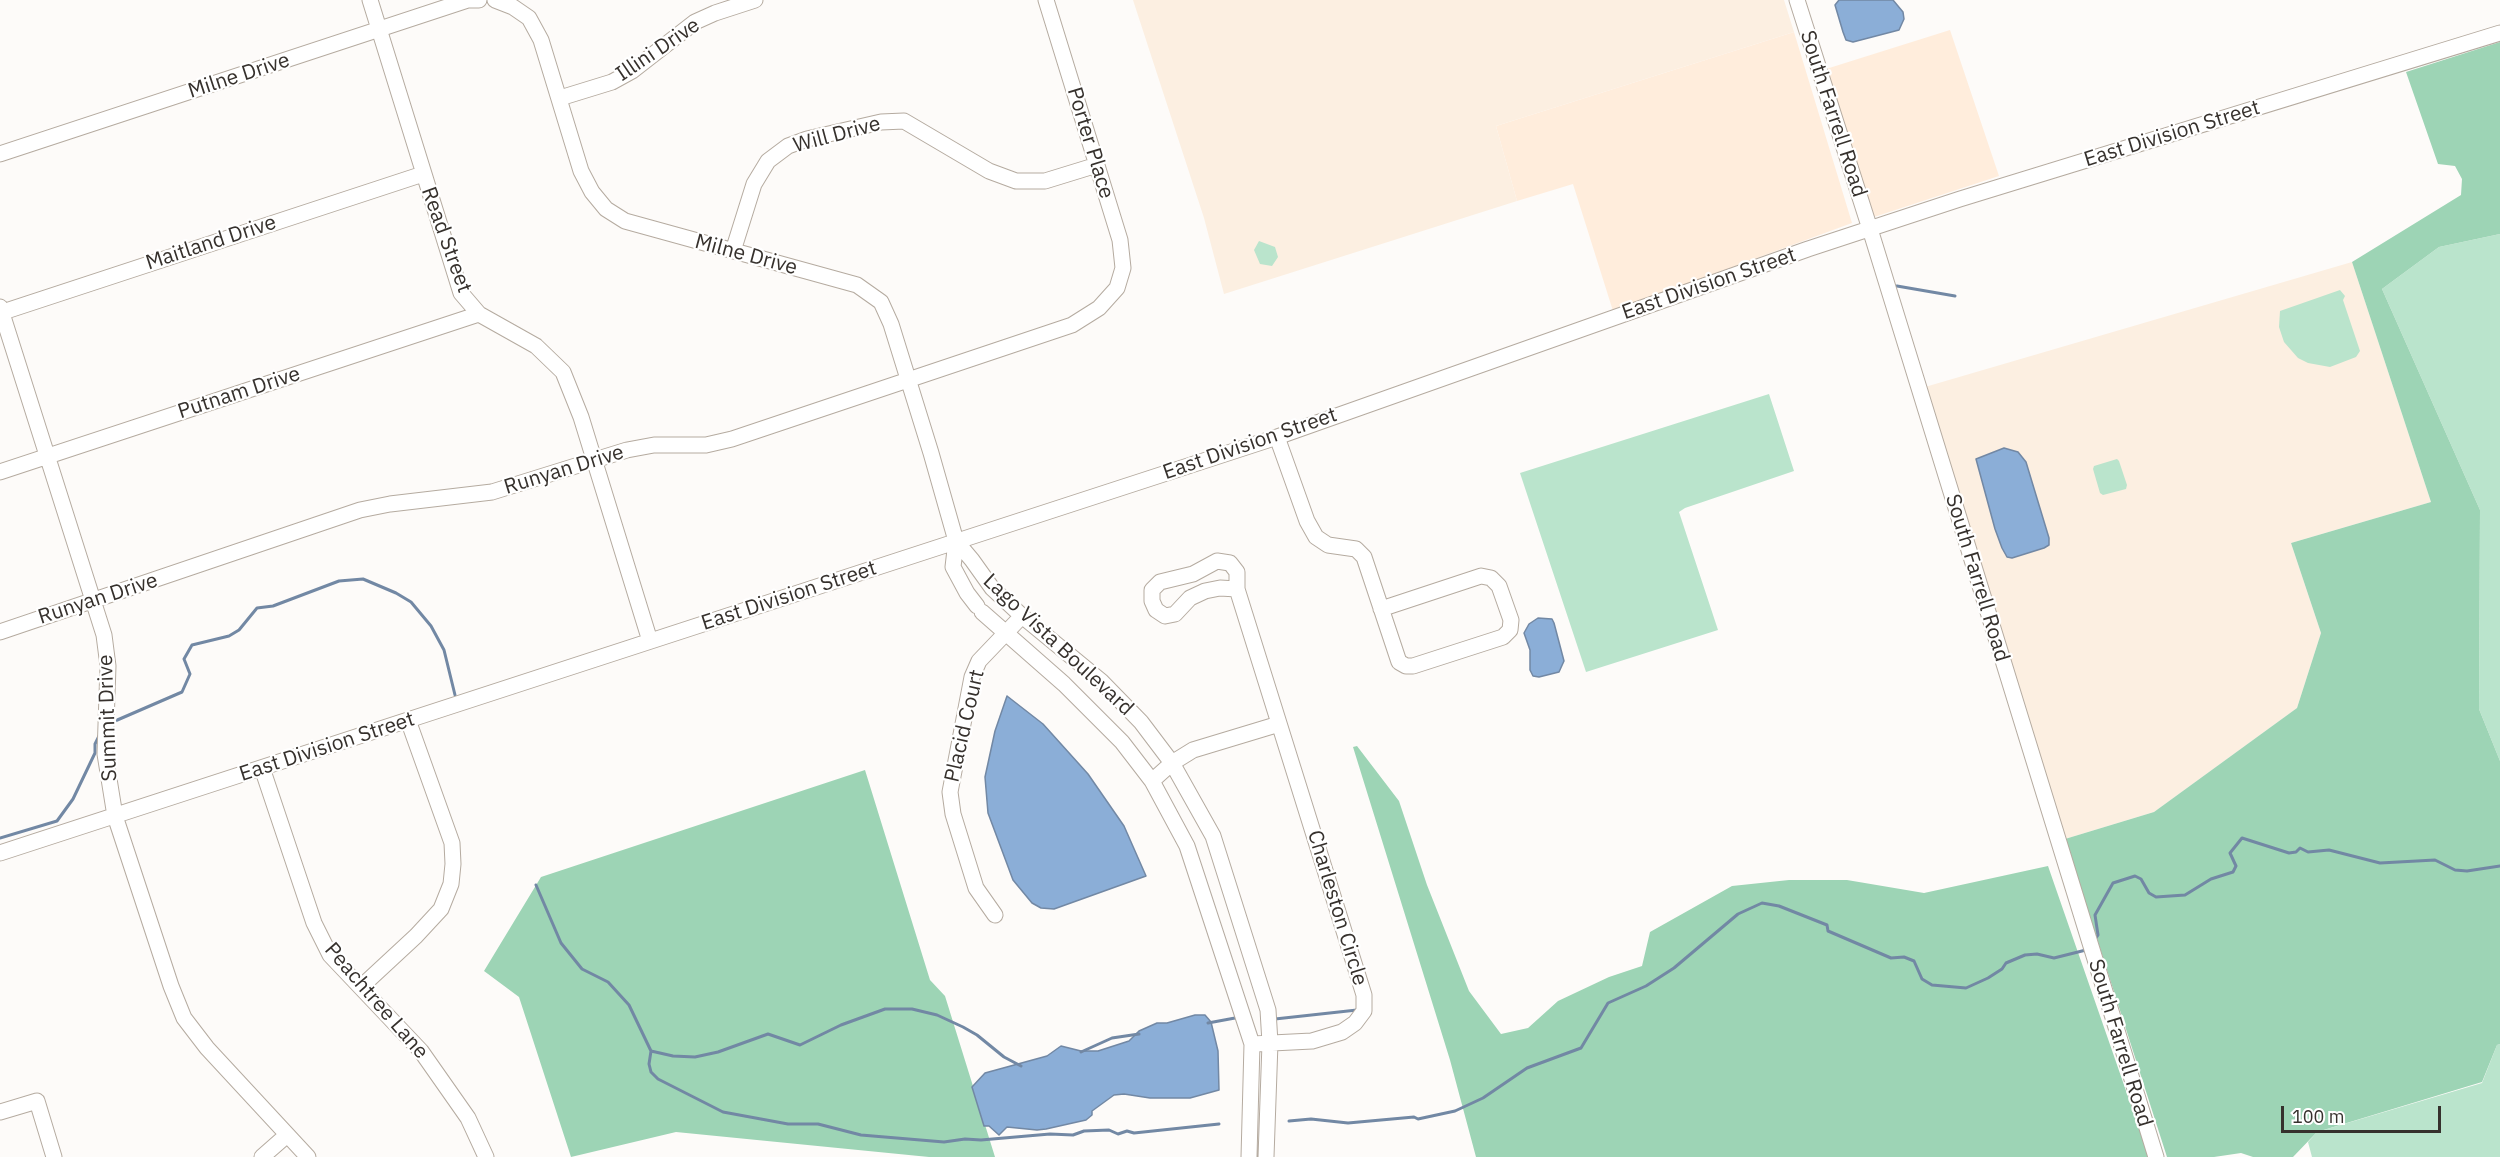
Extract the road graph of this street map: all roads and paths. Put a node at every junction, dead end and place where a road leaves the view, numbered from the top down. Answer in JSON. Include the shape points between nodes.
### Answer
{"nodes":[{"id":1,"x":370,"y":0,"type":"edge"},
{"id":2,"x":479,"y":0,"type":"edge"},
{"id":3,"x":495,"y":0,"type":"edge"},
{"id":4,"x":754,"y":0,"type":"edge"},
{"id":5,"x":1046,"y":0,"type":"edge"},
{"id":6,"x":1797,"y":0,"type":"edge"},
{"id":7,"x":379,"y":30,"type":"junction"},
{"id":8,"x":2500,"y":33,"type":"edge"},
{"id":9,"x":560,"y":98,"type":"junction"},
{"id":10,"x":0,"y":154,"type":"edge"},
{"id":11,"x":1097,"y":165,"type":"junction"},
{"id":12,"x":423,"y":174,"type":"junction"},
{"id":13,"x":1870,"y":229,"type":"junction"},
{"id":14,"x":733,"y":251,"type":"junction"},
{"id":15,"x":1117,"y":288,"type":"joint"},
{"id":16,"x":1,"y":311,"type":"edge"},
{"id":17,"x":478,"y":314,"type":"junction"},
{"id":18,"x":908,"y":378,"type":"junction"},
{"id":19,"x":1277,"y":436,"type":"junction"},
{"id":20,"x":47,"y":457,"type":"junction"},
{"id":21,"x":595,"y":461,"type":"junction"},
{"id":22,"x":0,"y":472,"type":"edge"},
{"id":23,"x":956,"y":542,"type":"junction"},
{"id":24,"x":982,"y":575,"type":"junction"},
{"id":25,"x":963,"y":586,"type":"junction"},
{"id":26,"x":1238,"y":589,"type":"junction"},
{"id":27,"x":95,"y":601,"type":"junction"},
{"id":28,"x":1382,"y":609,"type":"junction"},
{"id":29,"x":1022,"y":616,"type":"junction"},
{"id":30,"x":0,"y":632,"type":"edge"},
{"id":31,"x":1004,"y":633,"type":"junction"},
{"id":32,"x":650,"y":641,"type":"junction"},
{"id":33,"x":408,"y":720,"type":"junction"},
{"id":34,"x":1279,"y":724,"type":"junction"},
{"id":35,"x":1172,"y":763,"type":"junction"},
{"id":36,"x":262,"y":768,"type":"junction"},
{"id":37,"x":1152,"y":781,"type":"junction"},
{"id":38,"x":115,"y":816,"type":"junction"},
{"id":39,"x":0,"y":854,"type":"edge"},
{"id":40,"x":995,"y":915,"type":"dead end"},
{"id":41,"x":361,"y":987,"type":"junction"},
{"id":42,"x":1270,"y":1043,"type":"junction"},
{"id":43,"x":1252,"y":1044,"type":"junction"},
{"id":44,"x":0,"y":1112,"type":"edge"},
{"id":45,"x":287,"y":1135,"type":"junction"},
{"id":46,"x":54,"y":1157,"type":"edge"},
{"id":47,"x":262,"y":1157,"type":"edge"},
{"id":48,"x":308,"y":1157,"type":"edge"},
{"id":49,"x":486,"y":1157,"type":"edge"},
{"id":50,"x":1249,"y":1157,"type":"edge"},
{"id":51,"x":1266,"y":1157,"type":"edge"},
{"id":52,"x":2156,"y":1157,"type":"edge"}],
"edges":[{"from":1,"to":7,"type":"street","name":"Read Street"},
{"from":2,"to":7,"type":"street","name":"Milne Drive","via":[[468,0]]},
{"from":3,"to":9,"type":"street","name":"Milne Drive","via":[[529,18],[541,40]]},
{"from":4,"to":9,"type":"street","name":"Illini Drive","via":[[695,22],[612,82]]},
{"from":5,"to":11,"type":"street","name":"Porter Place"},
{"from":6,"to":13,"type":"street","name":"South Farrell Road"},
{"from":7,"to":10,"type":"street","name":"Milne Drive"},
{"from":7,"to":12,"type":"street","name":"Read Street"},
{"from":8,"to":13,"type":"street","name":"East Division Street"},
{"from":9,"to":14,"type":"street","name":"Milne Drive","via":[[581,171],[606,209],[626,221]]},
{"from":11,"to":14,"type":"street","name":"Will Drive","via":[[1045,181],[1016,181],[989,171],[904,121],[871,124],[807,139],[788,146],[768,162],[754,184]]},
{"from":11,"to":15,"type":"street","name":"Porter Place","via":[[1120,240],[1123,268]]},
{"from":12,"to":16,"type":"street","name":"Maitland Drive"},
{"from":12,"to":17,"type":"street","name":"Read Street","via":[[461,293]]},
{"from":13,"to":19,"type":"street","name":"East Division Street"},
{"from":13,"to":52,"type":"street","name":"South Farrell Road"},
{"from":14,"to":18,"type":"street","name":"Milne Drive","via":[[857,285],[881,302]]},
{"from":15,"to":18,"type":"street","name":"Runyan Drive","via":[[1099,308],[1072,325]]},
{"from":16,"to":20,"type":"street","name":"Summit Drive"},
{"from":17,"to":20,"type":"street","name":"Putnam Drive"},
{"from":17,"to":21,"type":"street","name":"Read Street","via":[[536,346],[563,372]]},
{"from":18,"to":21,"type":"street","name":"Runyan Drive","via":[[732,439],[706,445],[627,450]]},
{"from":18,"to":23,"type":"street","name":"Milne Drive"},
{"from":19,"to":23,"type":"street","name":"East Division Street"},
{"from":19,"to":28,"type":"street","via":[[1316,537],[1328,545],[1356,549],[1364,557]]},
{"from":20,"to":22,"type":"street","name":"Putnam Drive"},
{"from":20,"to":27,"type":"street","name":"Summit Drive"},
{"from":21,"to":27,"type":"street","name":"Runyan Drive","via":[[492,492],[360,510]]},
{"from":21,"to":32,"type":"street","name":"Read Street"},
{"from":23,"to":24,"type":"street","name":"Lago Vista Boulevard"},
{"from":23,"to":25,"type":"street","name":"Lago Vista Boulevard","via":[[953,567]]},
{"from":23,"to":32,"type":"street","name":"East Division Street"},
{"from":24,"to":25,"type":"street"},
{"from":24,"to":29,"type":"street","name":"Lago Vista Boulevard"},
{"from":25,"to":31,"type":"street","name":"Lago Vista Boulevard"},
{"from":26,"to":26,"type":"street","name":"Charleston Circle","via":[[1237,572],[1230,563],[1217,561],[1193,574],[1160,582],[1152,590],[1152,601],[1165,616],[1175,614],[1190,598],[1205,591]]},
{"from":26,"to":34,"type":"street","name":"Charleston Circle"},
{"from":27,"to":30,"type":"street","name":"Runyan Drive"},
{"from":27,"to":38,"type":"street","name":"Summit Drive","via":[[108,666],[105,754]]},
{"from":28,"to":28,"type":"street","via":[[1481,576],[1491,578],[1499,586],[1511,620],[1510,630],[1503,637],[1406,666],[1399,662]]},
{"from":29,"to":31,"type":"street","name":"Placid Court"},
{"from":29,"to":35,"type":"street","name":"Lago Vista Boulevard","via":[[1101,681],[1141,722]]},
{"from":31,"to":37,"type":"street","name":"Lago Vista Boulevard","via":[[1094,712]]},
{"from":31,"to":40,"type":"street","name":"Placid Court","via":[[979,661],[972,676],[950,792],[976,888]]},
{"from":32,"to":33,"type":"street","name":"East Division Street"},
{"from":33,"to":36,"type":"street","name":"East Division Street"},
{"from":33,"to":41,"type":"street","via":[[452,843],[451,884],[441,909]]},
{"from":34,"to":35,"type":"street","via":[[1193,750]]},
{"from":34,"to":42,"type":"street","name":"Charleston Circle","via":[[1364,995],[1364,1011],[1342,1032],[1312,1041]]},
{"from":35,"to":37,"type":"street"},
{"from":35,"to":42,"type":"street","name":"Lago Vista Boulevard","via":[[1213,836],[1228,878],[1268,1010]]},
{"from":36,"to":38,"type":"street","name":"East Division Street"},
{"from":36,"to":41,"type":"street","name":"Peachtree Lane","via":[[314,923],[330,955]]},
{"from":37,"to":43,"type":"street","name":"Lago Vista Boulevard","via":[[1187,846]]},
{"from":38,"to":39,"type":"street","name":"East Division Street"},
{"from":38,"to":45,"type":"street","name":"Summit Drive","via":[[184,1018]]},
{"from":41,"to":49,"type":"street","name":"Peachtree Lane","via":[[434,1067],[468,1119]]},
{"from":42,"to":43,"type":"street","name":"Charleston Circle"},
{"from":42,"to":51,"type":"street","name":"Lago Vista Boulevard"},
{"from":43,"to":50,"type":"street","name":"Lago Vista Boulevard"},
{"from":44,"to":46,"type":"street","via":[[37,1101]]},
{"from":45,"to":47,"type":"street"},
{"from":45,"to":48,"type":"street","name":"Summit Drive"}]}
